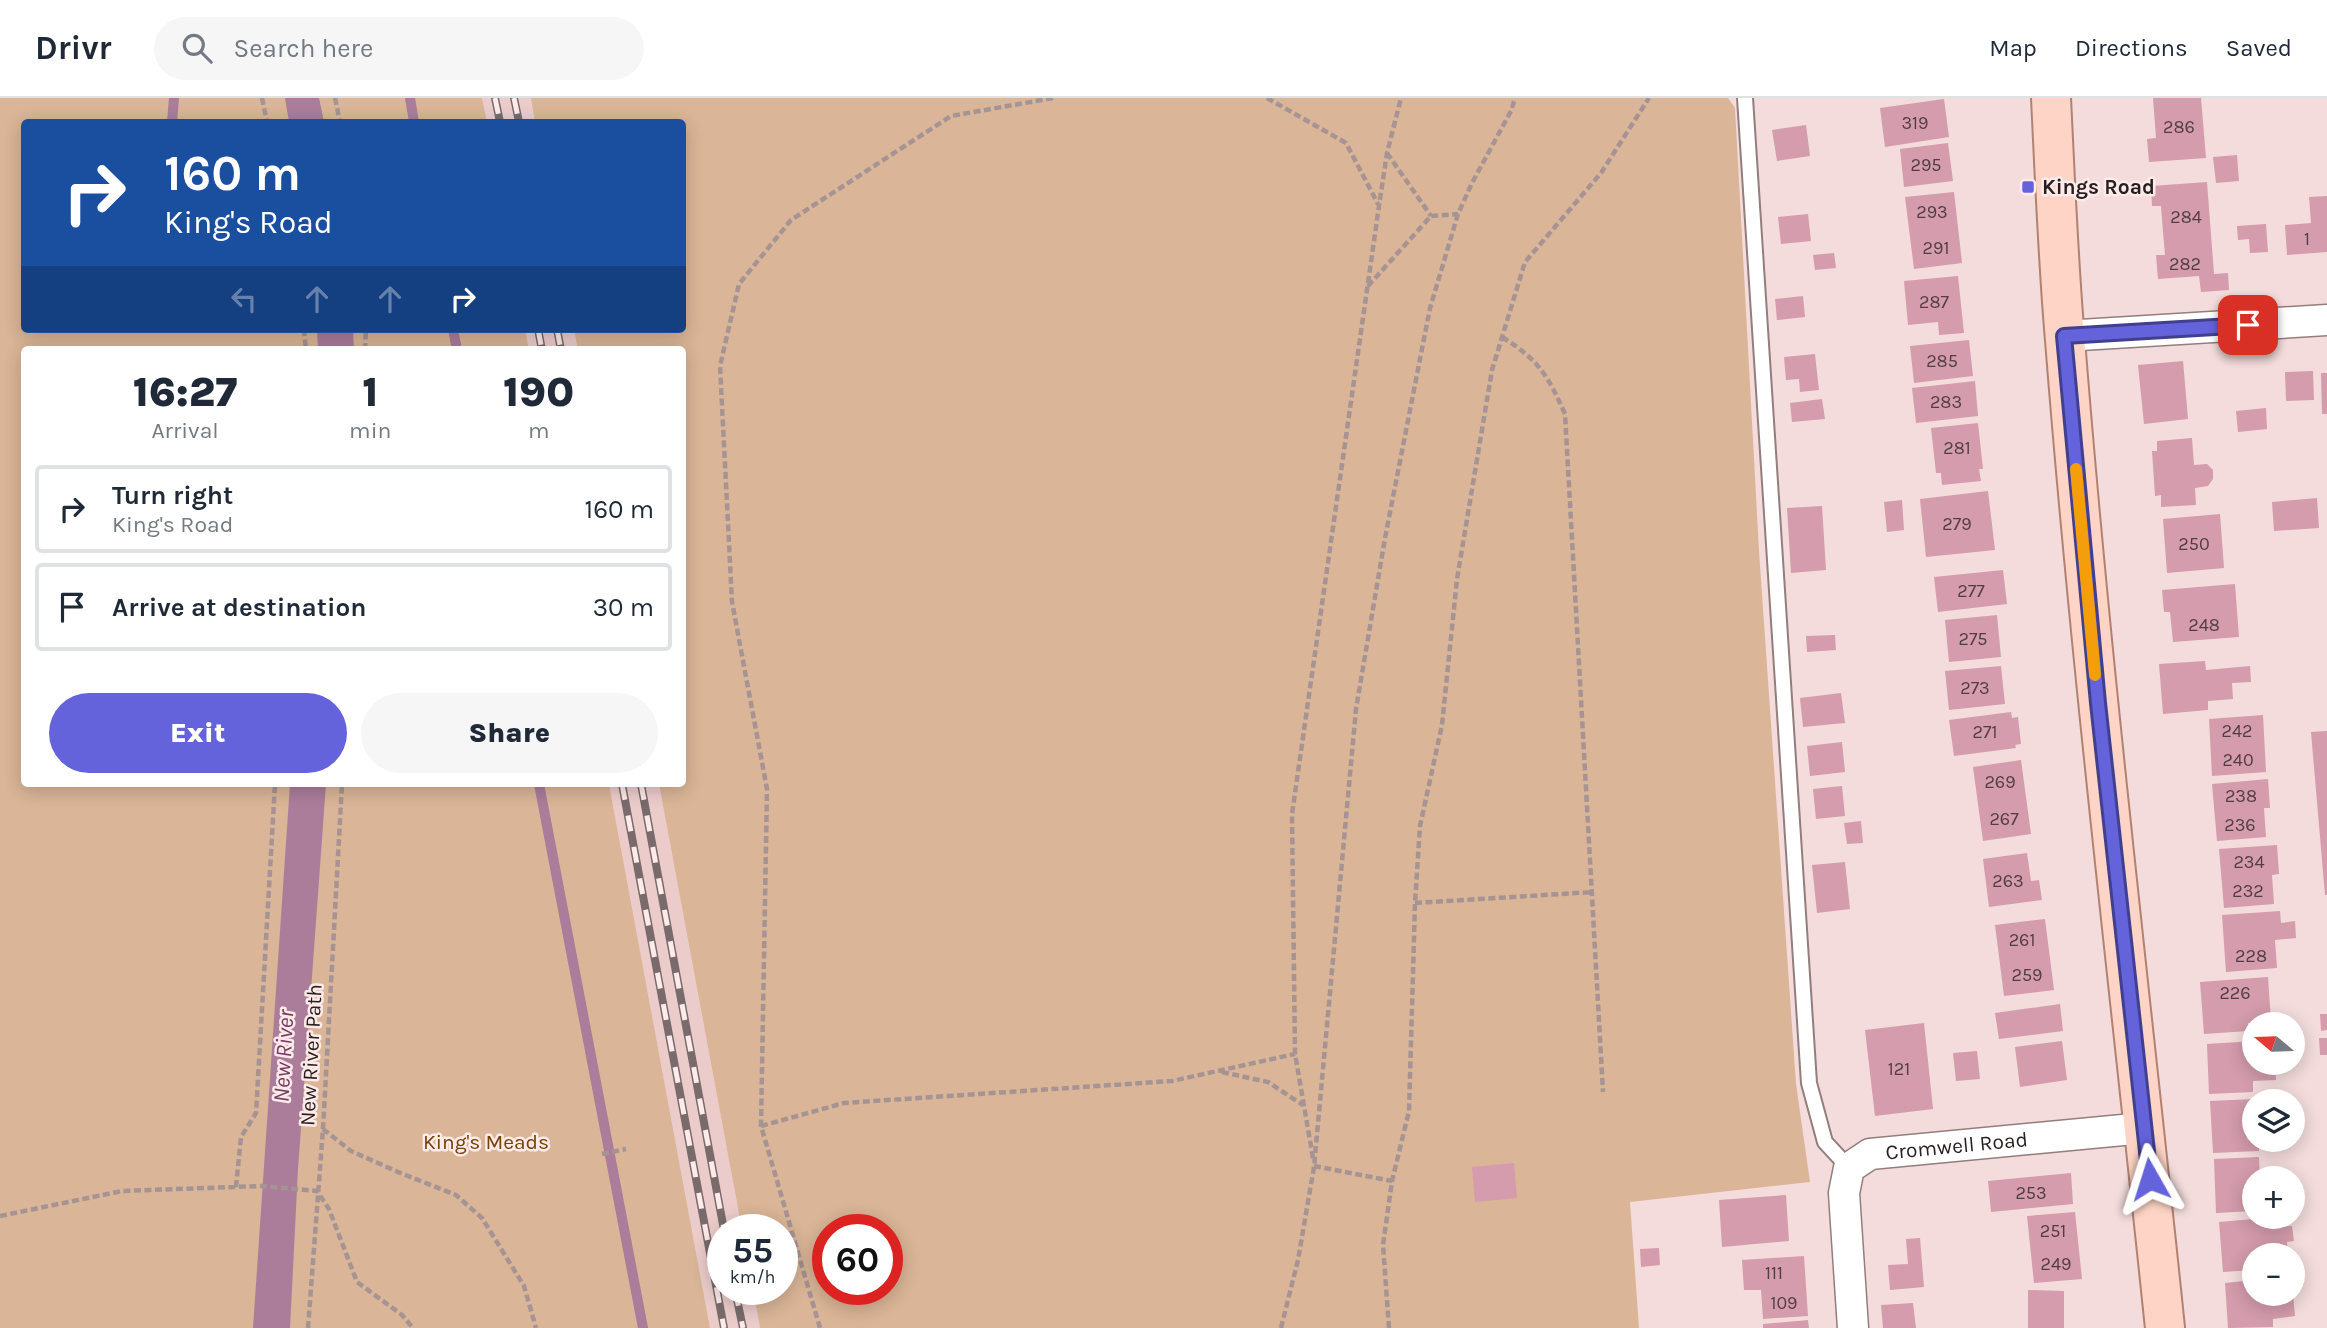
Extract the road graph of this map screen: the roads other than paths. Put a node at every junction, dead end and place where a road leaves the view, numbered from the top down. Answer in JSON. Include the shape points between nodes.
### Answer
{"nodes":[{"id":1,"x":1745,"y":98,"type":"edge"},
{"id":2,"x":2051,"y":98,"type":"edge"},
{"id":3,"x":2327,"y":320,"type":"edge"},
{"id":4,"x":2064,"y":336,"type":"junction"},
{"id":5,"x":2144,"y":1128,"type":"junction"},
{"id":6,"x":1849,"y":1168,"type":"junction"},
{"id":7,"x":1853,"y":1328,"type":"edge"},
{"id":8,"x":2165,"y":1328,"type":"edge"}],
"edges":[{"from":1,"to":6,"type":"lane","via":[[1810,1083],[1825,1142]]},
{"from":2,"to":4,"type":"main road"},
{"from":3,"to":4,"type":"street"},
{"from":4,"to":5,"type":"main road"},
{"from":5,"to":6,"type":"street","name":"Cromwell Road","via":[[1870,1154]]},
{"from":5,"to":8,"type":"main road"},
{"from":6,"to":7,"type":"street","via":[[1844,1193]]}]}
